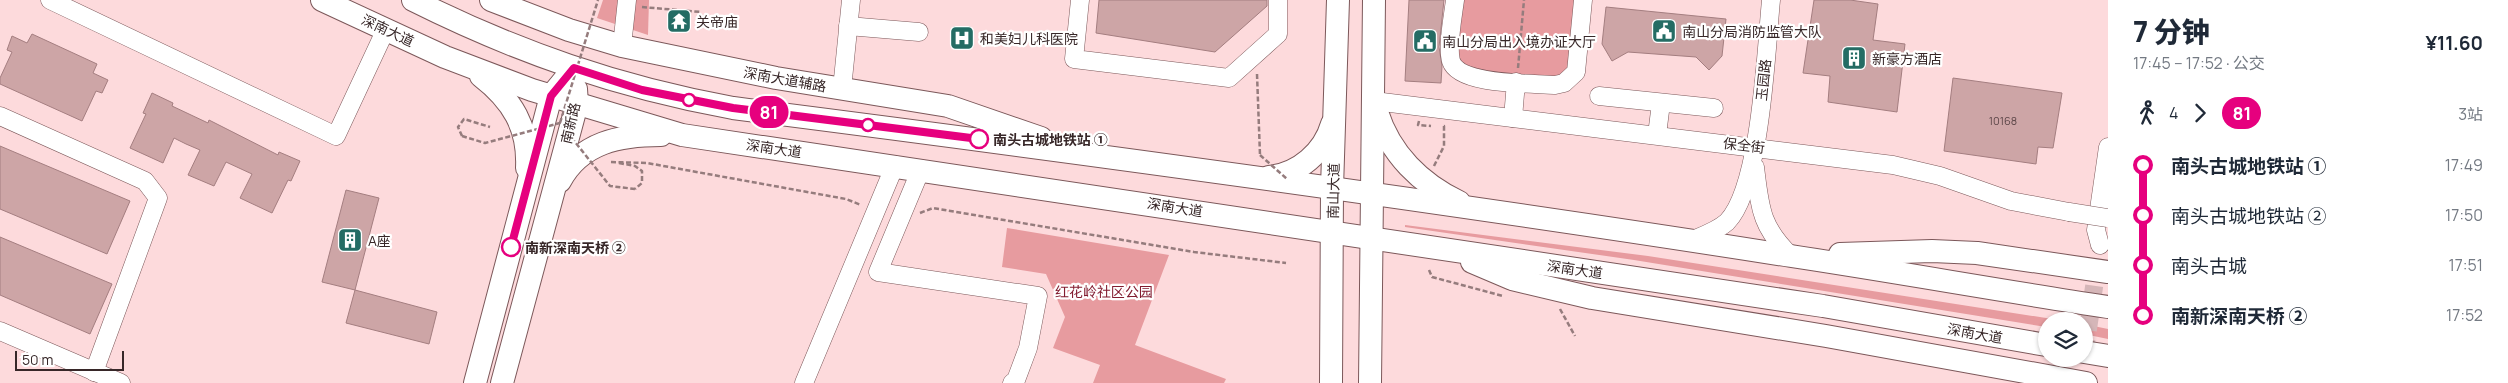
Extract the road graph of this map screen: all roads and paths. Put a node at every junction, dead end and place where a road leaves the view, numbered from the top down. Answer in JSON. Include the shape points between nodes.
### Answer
{"nodes":[{"id":1,"x":50,"y":0,"type":"edge"},
{"id":2,"x":322,"y":0,"type":"edge"},
{"id":3,"x":412,"y":0,"type":"edge"},
{"id":4,"x":491,"y":0,"type":"edge"},
{"id":5,"x":598,"y":0,"type":"edge"},
{"id":6,"x":850,"y":0,"type":"edge"},
{"id":7,"x":1080,"y":0,"type":"edge"},
{"id":8,"x":1278,"y":0,"type":"edge"},
{"id":9,"x":1338,"y":0,"type":"edge"},
{"id":10,"x":1374,"y":0,"type":"edge"},
{"id":11,"x":1455,"y":0,"type":"edge"},
{"id":12,"x":1524,"y":0,"type":"edge"},
{"id":13,"x":1583,"y":0,"type":"edge"},
{"id":14,"x":1772,"y":0,"type":"edge"},
{"id":15,"x":627,"y":3,"type":"edge"},
{"id":16,"x":701,"y":12,"type":"dead end"},
{"id":17,"x":848,"y":26,"type":"junction"},
{"id":18,"x":386,"y":29,"type":"junction"},
{"id":19,"x":919,"y":32,"type":"dead end"},
{"id":20,"x":622,"y":46,"type":"junction"},
{"id":21,"x":1257,"y":53,"type":"junction"},
{"id":22,"x":445,"y":57,"type":"junction"},
{"id":23,"x":574,"y":68,"type":"junction"},
{"id":24,"x":1516,"y":82,"type":"junction"},
{"id":25,"x":842,"y":89,"type":"junction"},
{"id":26,"x":551,"y":96,"type":"junction"},
{"id":27,"x":1599,"y":96,"type":"dead end"},
{"id":28,"x":1374,"y":101,"type":"junction"},
{"id":29,"x":1660,"y":103,"type":"junction"},
{"id":30,"x":577,"y":104,"type":"junction"},
{"id":31,"x":1336,"y":108,"type":"junction"},
{"id":32,"x":1714,"y":108,"type":"dead end"},
{"id":33,"x":0,"y":116,"type":"edge"},
{"id":34,"x":1513,"y":118,"type":"junction"},
{"id":35,"x":560,"y":123,"type":"junction"},
{"id":36,"x":1418,"y":125,"type":"dead end"},
{"id":37,"x":490,"y":127,"type":"dead end"},
{"id":38,"x":682,"y":135,"type":"junction"},
{"id":39,"x":1657,"y":135,"type":"junction"},
{"id":40,"x":2108,"y":147,"type":"edge"},
{"id":41,"x":1079,"y":152,"type":"junction"},
{"id":42,"x":1755,"y":153,"type":"junction"},
{"id":43,"x":895,"y":165,"type":"junction"},
{"id":44,"x":1433,"y":167,"type":"dead end"},
{"id":45,"x":921,"y":169,"type":"junction"},
{"id":46,"x":1256,"y":178,"type":"junction"},
{"id":47,"x":1287,"y":179,"type":"dead end"},
{"id":48,"x":1332,"y":188,"type":"junction"},
{"id":49,"x":526,"y":192,"type":"junction"},
{"id":50,"x":1372,"y":194,"type":"junction"},
{"id":51,"x":551,"y":197,"type":"junction"},
{"id":52,"x":862,"y":205,"type":"dead end"},
{"id":53,"x":1486,"y":211,"type":"junction"},
{"id":54,"x":918,"y":214,"type":"dead end"},
{"id":55,"x":2108,"y":218,"type":"edge"},
{"id":56,"x":1332,"y":231,"type":"junction"},
{"id":57,"x":2108,"y":232,"type":"edge"},
{"id":58,"x":1371,"y":236,"type":"junction"},
{"id":59,"x":1689,"y":242,"type":"junction"},
{"id":60,"x":1441,"y":248,"type":"junction"},
{"id":61,"x":1791,"y":256,"type":"junction"},
{"id":62,"x":1286,"y":263,"type":"dead end"},
{"id":63,"x":1429,"y":270,"type":"dead end"},
{"id":64,"x":2108,"y":272,"type":"edge"},
{"id":65,"x":1488,"y":292,"type":"dead end"},
{"id":66,"x":1823,"y":306,"type":"junction"},
{"id":67,"x":2108,"y":307,"type":"edge"},
{"id":68,"x":1715,"y":320,"type":"junction"},
{"id":69,"x":0,"y":331,"type":"edge"},
{"id":70,"x":2038,"y":344,"type":"edge"},
{"id":71,"x":2093,"y":354,"type":"edge"},
{"id":72,"x":2108,"y":356,"type":"edge"},
{"id":73,"x":94,"y":372,"type":"junction"},
{"id":74,"x":121,"y":383,"type":"edge"},
{"id":75,"x":475,"y":383,"type":"edge"},
{"id":76,"x":502,"y":383,"type":"edge"},
{"id":77,"x":804,"y":383,"type":"edge"},
{"id":78,"x":1012,"y":383,"type":"edge"},
{"id":79,"x":1331,"y":383,"type":"edge"},
{"id":80,"x":1370,"y":383,"type":"edge"},
{"id":81,"x":2086,"y":383,"type":"edge"}],
"edges":[{"from":1,"to":18,"type":"street","via":[[336,136]]},
{"from":2,"to":18,"type":"main road","name":"深南大道"},
{"from":3,"to":23,"type":"main road","via":[[507,43]]},
{"from":4,"to":20,"type":"main road","name":"深南大道辅路","via":[[568,30]]},
{"from":5,"to":35,"type":"path","bridge":true},
{"from":6,"to":17,"type":"street"},
{"from":7,"to":21,"type":"street","via":[[1074,59],[1229,78]]},
{"from":8,"to":21,"type":"street","via":[[1278,34]]},
{"from":9,"to":31,"type":"main road","name":"南山大道"},
{"from":10,"to":28,"type":"main road"},
{"from":11,"to":24,"type":"street","via":[[1450,53],[1455,68],[1469,77]]},
{"from":12,"to":24,"type":"path"},
{"from":13,"to":24,"type":"street","via":[[1576,72],[1564,83],[1555,85]]},
{"from":14,"to":42,"type":"street","name":"玉园路"},
{"from":15,"to":16,"type":"path"},
{"from":15,"to":20,"type":"street"},
{"from":17,"to":19,"type":"street"},
{"from":17,"to":25,"type":"street"},
{"from":18,"to":22,"type":"main road","name":"深南大道"},
{"from":20,"to":25,"type":"main road","name":"深南大道辅路","via":[[697,64]]},
{"from":21,"to":47,"type":"path","bridge":true,"via":[[1260,155]]},
{"from":22,"to":26,"type":"main road","name":"深南大道"},
{"from":22,"to":49,"type":"main road","via":[[480,76],[510,102],[526,144]]},
{"from":23,"to":26,"type":"main road","name":"南新路"},
{"from":23,"to":30,"type":"main road","name":"南新路"},
{"from":23,"to":41,"type":"main road","via":[[642,90],[733,108]]},
{"from":24,"to":34,"type":"street"},
{"from":25,"to":41,"type":"main road","name":"深南大道辅路","via":[[948,106]]},
{"from":26,"to":30,"type":"main road","name":"深南大道"},
{"from":26,"to":49,"type":"main road","name":"南新路"},
{"from":27,"to":29,"type":"street"},
{"from":28,"to":34,"type":"street","name":"保全街"},
{"from":28,"to":50,"type":"main road"},
{"from":28,"to":53,"type":"main road","via":[[1390,143],[1414,172],[1438,192]]},
{"from":29,"to":32,"type":"street"},
{"from":29,"to":39,"type":"street"},
{"from":30,"to":38,"type":"main road","name":"深南大道"},
{"from":30,"to":51,"type":"main road","name":"南新路"},
{"from":31,"to":46,"type":"main road","via":[[1329,132],[1310,159],[1295,170]]},
{"from":31,"to":48,"type":"main road","name":"南山大道"},
{"from":33,"to":73,"type":"street","via":[[145,181],[158,198]]},
{"from":34,"to":39,"type":"street","name":"保全街"},
{"from":35,"to":37,"type":"path","bridge":true,"via":[[484,143],[462,136],[458,127],[464,119]]},
{"from":35,"to":52,"type":"path","bridge":true,"via":[[610,186],[635,189],[642,183],[642,171],[612,162],[647,163],[846,199]]},
{"from":36,"to":44,"type":"path","via":[[1444,126],[1444,146]]},
{"from":38,"to":43,"type":"main road","name":"深南大道"},
{"from":38,"to":51,"type":"main road","via":[[619,138],[592,148],[573,162]]},
{"from":39,"to":42,"type":"street","name":"保全街"},
{"from":40,"to":57,"type":"street","via":[[2096,230],[2100,245]]},
{"from":41,"to":46,"type":"main road"},
{"from":42,"to":55,"type":"street","name":"保全街","bridge":true,"via":[[1893,165],[1940,176],[2011,200]]},
{"from":42,"to":59,"type":"street","via":[[1736,209],[1726,222]]},
{"from":42,"to":61,"type":"street","via":[[1763,218],[1769,231]]},
{"from":43,"to":45,"type":"main road","name":"深南大道"},
{"from":43,"to":77,"type":"street"},
{"from":45,"to":56,"type":"main road","name":"深南大道"},
{"from":45,"to":78,"type":"street","via":[[878,272],[1038,296],[1028,348]]},
{"from":46,"to":48,"type":"main road"},
{"from":48,"to":50,"type":"main road"},
{"from":48,"to":56,"type":"main road","name":"南山大道"},
{"from":49,"to":75,"type":"main road","name":"南新路"},
{"from":50,"to":53,"type":"main road"},
{"from":50,"to":58,"type":"main road"},
{"from":51,"to":76,"type":"main road","name":"南新路"},
{"from":53,"to":59,"type":"main road"},
{"from":54,"to":62,"type":"path","via":[[933,208],[1194,252]]},
{"from":56,"to":58,"type":"main road","name":"深南大道"},
{"from":56,"to":79,"type":"main road","name":"南山大道"},
{"from":58,"to":60,"type":"main road","name":"深南大道"},
{"from":58,"to":80,"type":"main road"},
{"from":59,"to":61,"type":"main road"},
{"from":60,"to":66,"type":"main road","name":"深南大道"},
{"from":60,"to":68,"type":"main road","via":[[1512,279],[1541,287]]},
{"from":61,"to":64,"type":"main road","via":[[1932,251],[1977,253]]},
{"from":61,"to":67,"type":"main road"},
{"from":63,"to":65,"type":"path","via":[[1432,277]]},
{"from":66,"to":68,"type":"main road"},
{"from":66,"to":70,"type":"main road","name":"深南大道"},
{"from":68,"to":81,"type":"main road","via":[[1826,336]]},
{"from":69,"to":73,"type":"street"},
{"from":71,"to":72,"type":"main road"},
{"from":73,"to":74,"type":"street"}]}
